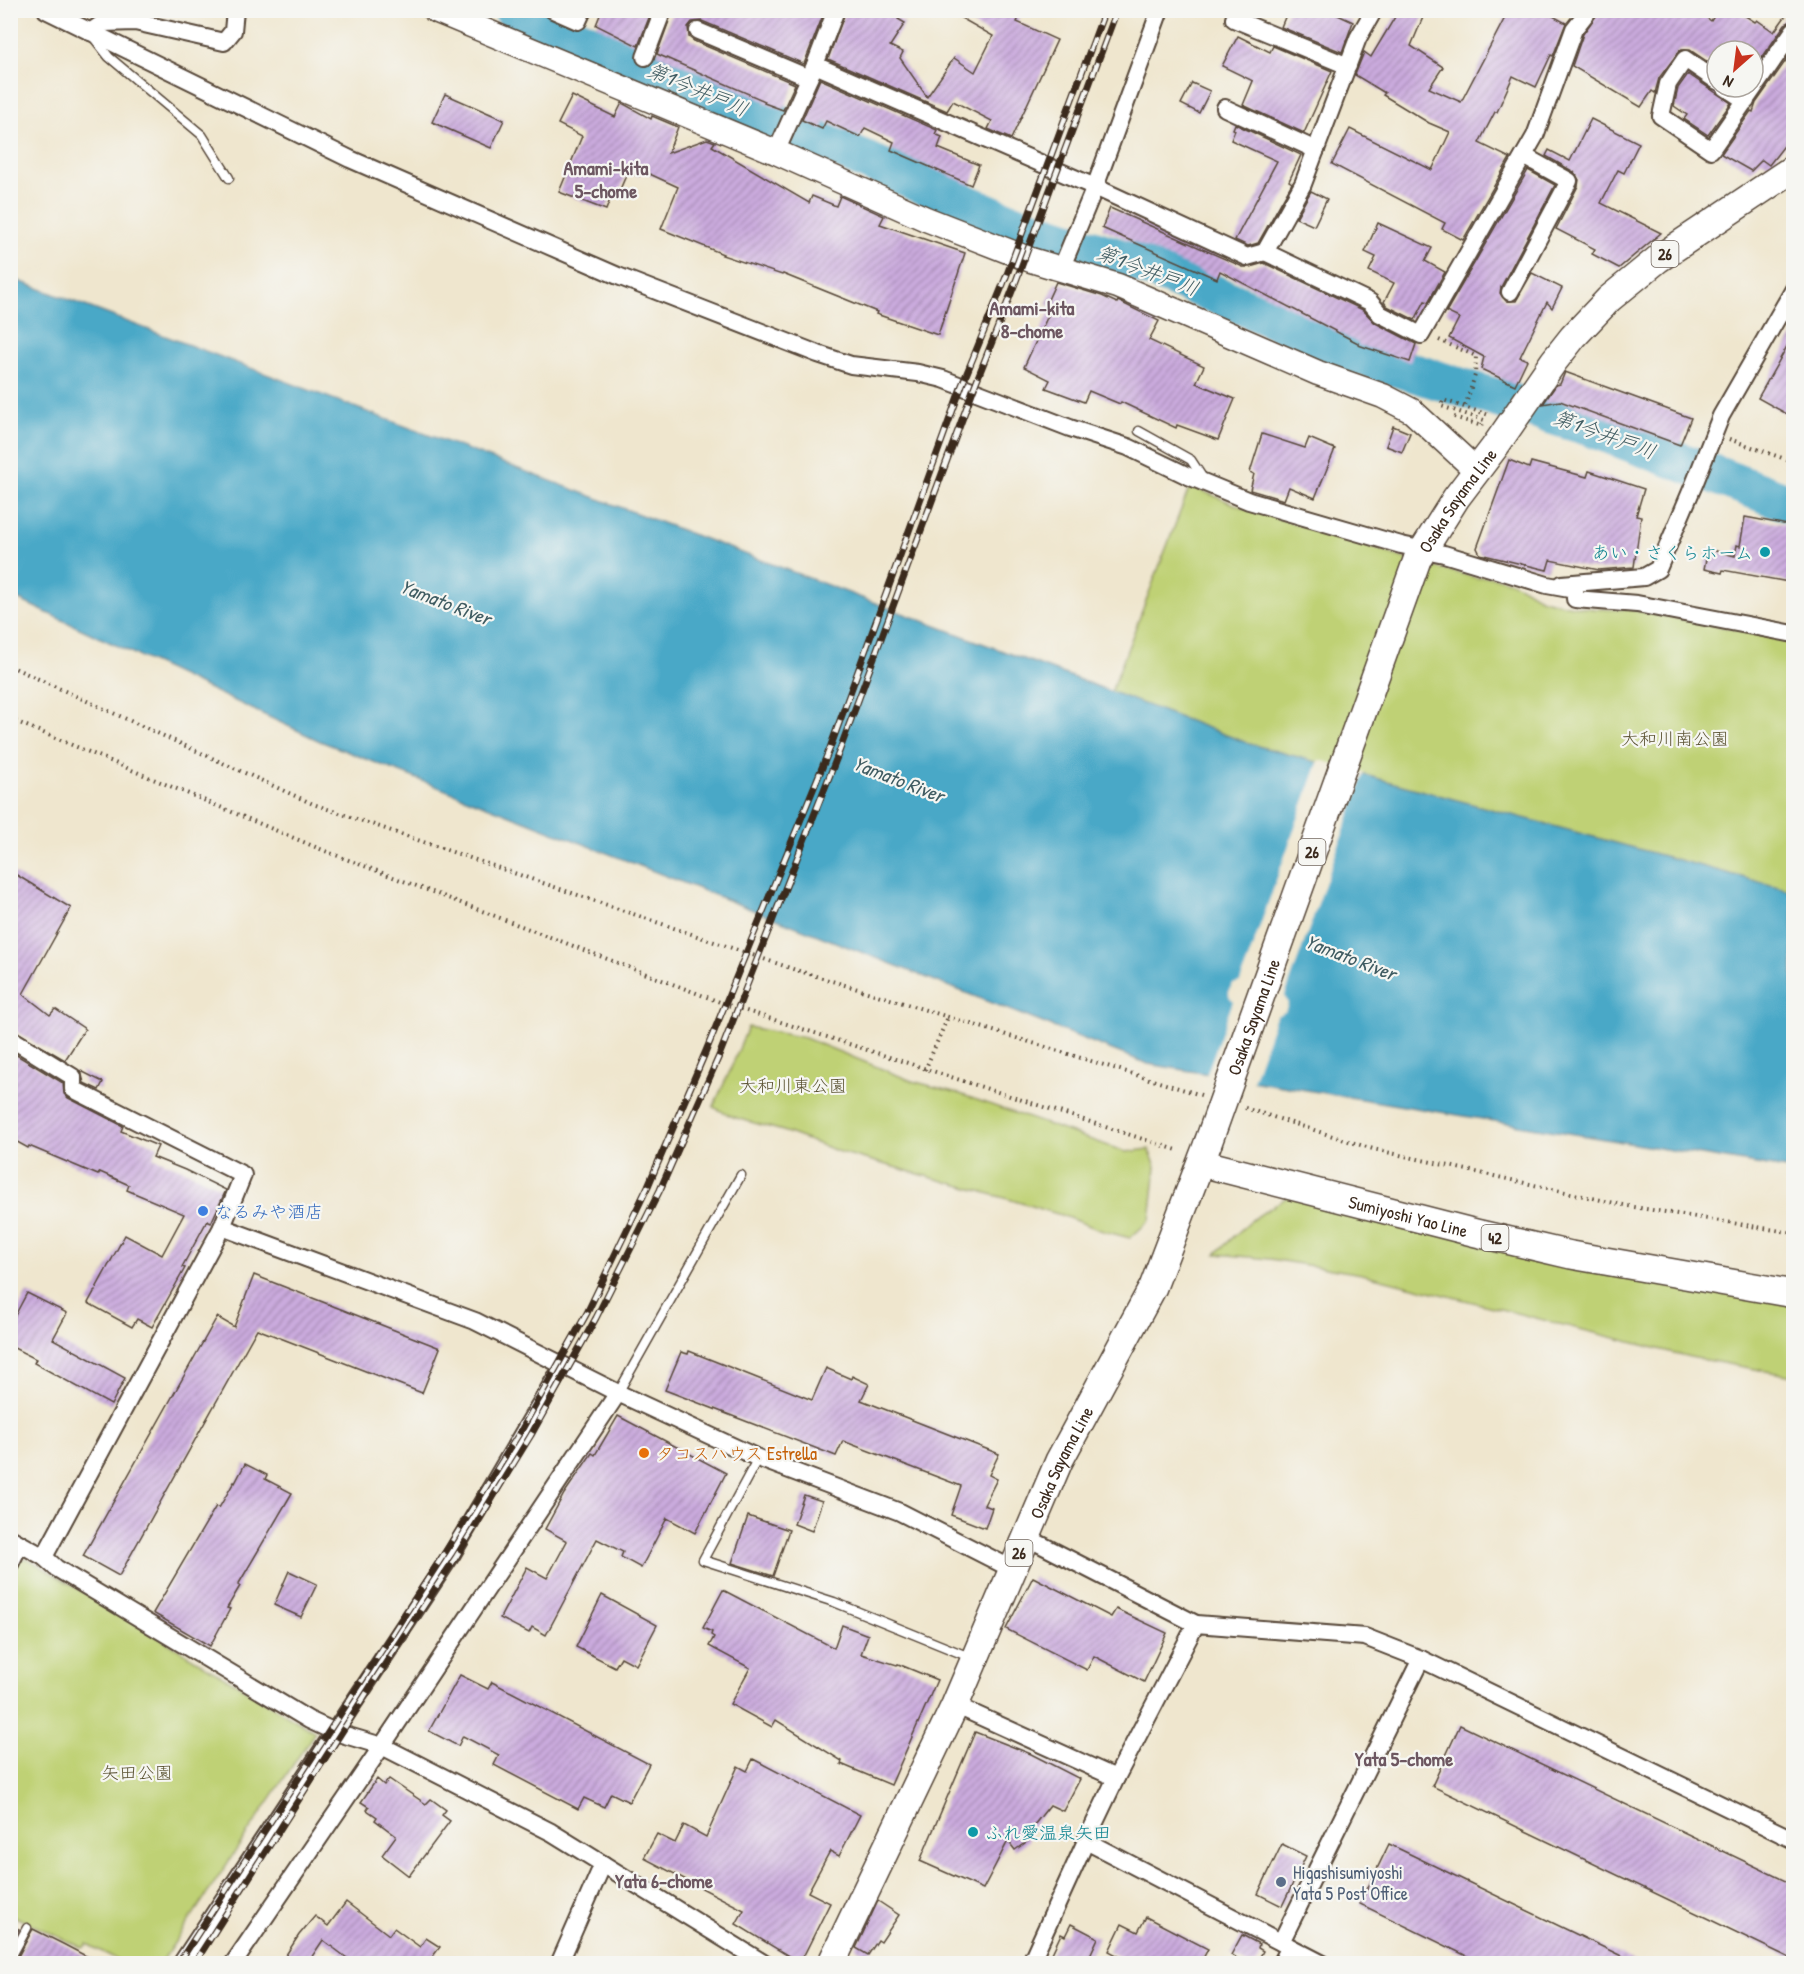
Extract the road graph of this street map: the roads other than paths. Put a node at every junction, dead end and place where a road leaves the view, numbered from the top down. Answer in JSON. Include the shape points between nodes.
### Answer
{"nodes":[{"id":1,"x":46,"y":10,"type":"edge"},
{"id":2,"x":235,"y":10,"type":"edge"},
{"id":3,"x":435,"y":10,"type":"edge"},
{"id":4,"x":553,"y":10,"type":"edge"},
{"id":5,"x":583,"y":10,"type":"edge"},
{"id":6,"x":663,"y":10,"type":"edge"},
{"id":7,"x":836,"y":10,"type":"edge"},
{"id":8,"x":1160,"y":10,"type":"edge"},
{"id":9,"x":1237,"y":10,"type":"edge"},
{"id":10,"x":1374,"y":10,"type":"edge"},
{"id":11,"x":1589,"y":10,"type":"edge"},
{"id":12,"x":1794,"y":30,"type":"edge"},
{"id":13,"x":698,"y":31,"type":"dead end"},
{"id":14,"x":90,"y":33,"type":"junction"},
{"id":15,"x":645,"y":57,"type":"dead end"},
{"id":16,"x":1348,"y":66,"type":"junction"},
{"id":17,"x":812,"y":72,"type":"junction"},
{"id":18,"x":1705,"y":72,"type":"edge"},
{"id":19,"x":1743,"y":99,"type":"edge"},
{"id":20,"x":1746,"y":101,"type":"junction"},
{"id":21,"x":1225,"y":108,"type":"dead end"},
{"id":22,"x":779,"y":145,"type":"junction"},
{"id":23,"x":1316,"y":150,"type":"junction"},
{"id":24,"x":1524,"y":156,"type":"junction"},
{"id":25,"x":1794,"y":168,"type":"edge"},
{"id":26,"x":229,"y":178,"type":"dead end"},
{"id":27,"x":1095,"y":187,"type":"junction"},
{"id":28,"x":1265,"y":252,"type":"junction"},
{"id":29,"x":1065,"y":261,"type":"junction"},
{"id":30,"x":1794,"y":289,"type":"edge"},
{"id":31,"x":1510,"y":292,"type":"dead end"},
{"id":32,"x":1139,"y":431,"type":"dead end"},
{"id":33,"x":1476,"y":470,"type":"junction"},
{"id":34,"x":1206,"y":484,"type":"junction"},
{"id":35,"x":1420,"y":554,"type":"junction"},
{"id":36,"x":1547,"y":585,"type":"junction"},
{"id":37,"x":1794,"y":634,"type":"edge"},
{"id":38,"x":10,"y":1038,"type":"edge"},
{"id":39,"x":1205,"y":1153,"type":"junction"},
{"id":40,"x":741,"y":1175,"type":"dead end"},
{"id":41,"x":222,"y":1227,"type":"junction"},
{"id":42,"x":1794,"y":1294,"type":"edge"},
{"id":43,"x":556,"y":1377,"type":"dead end"},
{"id":44,"x":618,"y":1393,"type":"junction"},
{"id":45,"x":758,"y":1458,"type":"junction"},
{"id":46,"x":1026,"y":1537,"type":"junction"},
{"id":47,"x":15,"y":1541,"type":"edge"},
{"id":48,"x":44,"y":1557,"type":"junction"},
{"id":49,"x":10,"y":1564,"type":"edge"},
{"id":50,"x":1012,"y":1569,"type":"junction"},
{"id":51,"x":1196,"y":1624,"type":"junction"},
{"id":52,"x":975,"y":1659,"type":"junction"},
{"id":53,"x":1421,"y":1659,"type":"junction"},
{"id":54,"x":955,"y":1705,"type":"junction"},
{"id":55,"x":335,"y":1732,"type":"junction"},
{"id":56,"x":382,"y":1746,"type":"junction"},
{"id":57,"x":1116,"y":1778,"type":"junction"},
{"id":58,"x":1794,"y":1840,"type":"edge"},
{"id":59,"x":1086,"y":1841,"type":"junction"},
{"id":60,"x":603,"y":1864,"type":"junction"},
{"id":61,"x":27,"y":1928,"type":"dead end"},
{"id":62,"x":1285,"y":1945,"type":"junction"},
{"id":63,"x":10,"y":1959,"type":"edge"},
{"id":64,"x":180,"y":1964,"type":"edge"},
{"id":65,"x":233,"y":1964,"type":"edge"},
{"id":66,"x":559,"y":1964,"type":"edge"},
{"id":67,"x":765,"y":1964,"type":"edge"},
{"id":68,"x":831,"y":1964,"type":"edge"},
{"id":69,"x":1029,"y":1964,"type":"edge"},
{"id":70,"x":1281,"y":1964,"type":"edge"},
{"id":71,"x":1323,"y":1964,"type":"edge"}],
"edges":[{"from":1,"to":14,"type":"street"},
{"from":2,"to":14,"type":"street","via":[[233,31],[224,42],[135,22],[103,23]]},
{"from":3,"to":22,"type":"street"},
{"from":4,"to":5,"type":"street","via":[[578,21]]},
{"from":6,"to":15,"type":"street"},
{"from":7,"to":17,"type":"street"},
{"from":8,"to":27,"type":"street"},
{"from":9,"to":16,"type":"street","via":[[1234,19]]},
{"from":10,"to":16,"type":"street"},
{"from":11,"to":24,"type":"street","via":[[1574,29]]},
{"from":12,"to":20,"type":"street"},
{"from":13,"to":17,"type":"street"},
{"from":14,"to":26,"type":"lane","via":[[109,57],[202,135]]},
{"from":14,"to":34,"type":"street","via":[[350,159],[618,276],[851,365],[918,372],[962,385],[1128,447]]},
{"from":16,"to":23,"type":"street"},
{"from":17,"to":22,"type":"street"},
{"from":17,"to":27,"type":"street"},
{"from":18,"to":20,"type":"street","via":[[1685,58],[1668,84],[1661,116],[1711,150]]},
{"from":19,"to":20,"type":"street"},
{"from":21,"to":23,"type":"street"},
{"from":22,"to":29,"type":"street","via":[[926,219],[1031,260]]},
{"from":23,"to":28,"type":"street","via":[[1303,184]]},
{"from":24,"to":28,"type":"street","via":[[1421,335],[1380,314],[1370,302]]},
{"from":24,"to":31,"type":"street","via":[[1569,181]]},
{"from":25,"to":33,"type":"main road","name":"Osaka Sayama Line","number":"26","via":[[1658,259],[1609,299],[1501,425],[1494,448]]},
{"from":27,"to":28,"type":"street","via":[[1247,257]]},
{"from":27,"to":29,"type":"street"},
{"from":29,"to":33,"type":"street","via":[[1318,373],[1383,396],[1412,411]]},
{"from":30,"to":36,"type":"street","via":[[1721,416],[1658,569],[1644,577]]},
{"from":32,"to":34,"type":"lane","via":[[1191,460]]},
{"from":33,"to":35,"type":"main road","name":"Osaka Sayama Line","number":"26"},
{"from":34,"to":35,"type":"street"},
{"from":35,"to":36,"type":"street"},
{"from":35,"to":39,"type":"main road","name":"Osaka Sayama Line","number":"26","bridge":true},
{"from":36,"to":37,"type":"street","via":[[1575,590],[1575,599],[1637,604]]},
{"from":38,"to":41,"type":"street","via":[[73,1077],[73,1089],[243,1175]]},
{"from":39,"to":42,"type":"main road","name":"Sumiyoshi Yao Line","number":"42","via":[[1571,1255]]},
{"from":39,"to":46,"type":"main road","name":"Osaka Sayama Line","number":"26","via":[[1153,1287],[1059,1461]]},
{"from":40,"to":44,"type":"lane"},
{"from":41,"to":44,"type":"street","via":[[475,1321]]},
{"from":41,"to":48,"type":"street"},
{"from":43,"to":55,"type":"street","via":[[452,1554]]},
{"from":44,"to":45,"type":"street"},
{"from":44,"to":56,"type":"street"},
{"from":45,"to":50,"type":"street","via":[[900,1512]]},
{"from":45,"to":52,"type":"lane","via":[[703,1560],[834,1602]]},
{"from":46,"to":50,"type":"main road","name":"Osaka Sayama Line","number":"26"},
{"from":46,"to":51,"type":"street"},
{"from":47,"to":48,"type":"street"},
{"from":47,"to":49,"type":"street"},
{"from":48,"to":55,"type":"street","via":[[56,1568]]},
{"from":50,"to":52,"type":"main road","name":"Osaka Sayama Line","number":"26"},
{"from":51,"to":53,"type":"street","via":[[1365,1637]]},
{"from":51,"to":57,"type":"street"},
{"from":52,"to":54,"type":"main road","name":"Osaka Sayama Line","number":"26"},
{"from":53,"to":58,"type":"street"},
{"from":53,"to":62,"type":"street"},
{"from":54,"to":57,"type":"street"},
{"from":54,"to":68,"type":"main road","name":"Osaka Sayama Line","number":"26"},
{"from":55,"to":56,"type":"street"},
{"from":55,"to":64,"type":"street"},
{"from":56,"to":60,"type":"street","via":[[551,1832]]},
{"from":56,"to":65,"type":"street"},
{"from":57,"to":59,"type":"street"},
{"from":59,"to":62,"type":"street"},
{"from":59,"to":69,"type":"street"},
{"from":60,"to":66,"type":"street"},
{"from":60,"to":67,"type":"street"},
{"from":61,"to":63,"type":"lane"},
{"from":62,"to":70,"type":"street"},
{"from":62,"to":71,"type":"street"}]}
